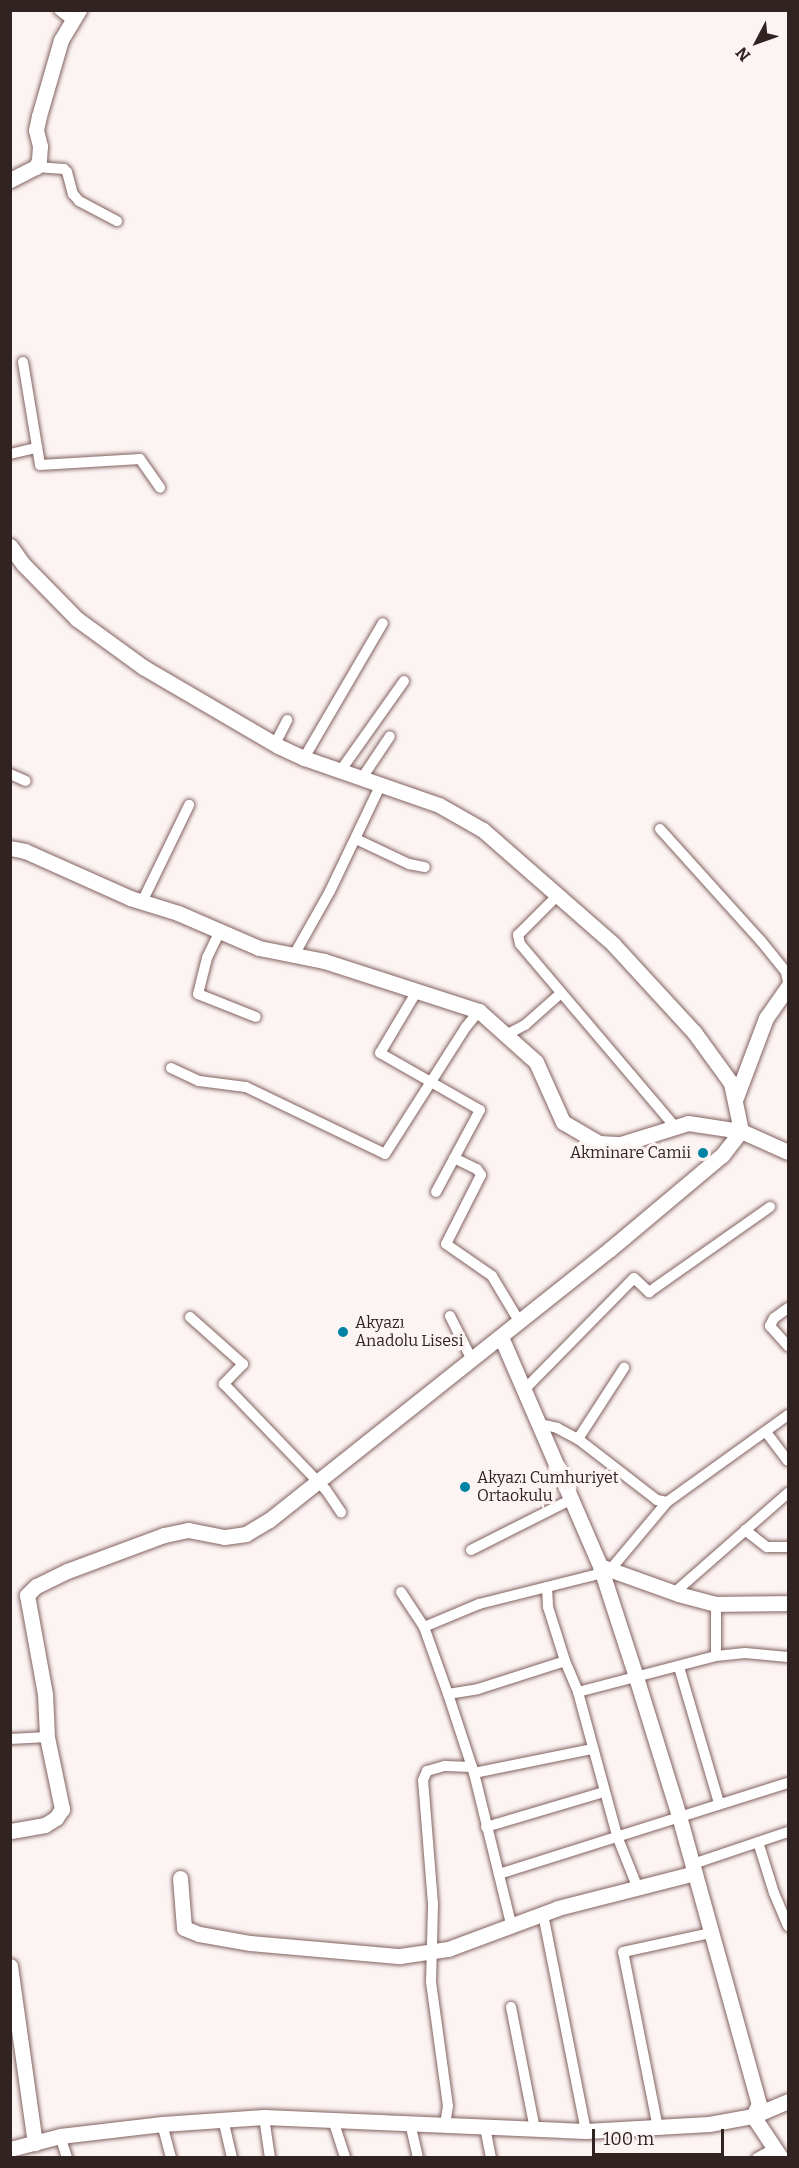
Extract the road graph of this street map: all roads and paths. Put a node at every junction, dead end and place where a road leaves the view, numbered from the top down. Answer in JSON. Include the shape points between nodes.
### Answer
{"nodes":[{"id":1,"x":59,"y":10,"type":"edge"},
{"id":2,"x":76,"y":16,"type":"edge"},
{"id":3,"x":36,"y":167,"type":"junction"},
{"id":4,"x":10,"y":180,"type":"edge"},
{"id":5,"x":117,"y":221,"type":"dead end"},
{"id":6,"x":23,"y":362,"type":"dead end"},
{"id":7,"x":37,"y":448,"type":"junction"},
{"id":8,"x":10,"y":454,"type":"edge"},
{"id":9,"x":160,"y":488,"type":"dead end"},
{"id":10,"x":10,"y":546,"type":"edge"},
{"id":11,"x":383,"y":624,"type":"dead end"},
{"id":12,"x":404,"y":681,"type":"dead end"},
{"id":13,"x":287,"y":720,"type":"dead end"},
{"id":14,"x":390,"y":736,"type":"dead end"},
{"id":15,"x":274,"y":744,"type":"junction"},
{"id":16,"x":304,"y":758,"type":"junction"},
{"id":17,"x":341,"y":770,"type":"junction"},
{"id":18,"x":10,"y":774,"type":"edge"},
{"id":19,"x":362,"y":778,"type":"junction"},
{"id":20,"x":26,"y":781,"type":"dead end"},
{"id":21,"x":381,"y":784,"type":"junction"},
{"id":22,"x":189,"y":805,"type":"dead end"},
{"id":23,"x":660,"y":829,"type":"dead end"},
{"id":24,"x":356,"y":839,"type":"junction"},
{"id":25,"x":10,"y":848,"type":"edge"},
{"id":26,"x":425,"y":867,"type":"dead end"},
{"id":27,"x":556,"y":896,"type":"junction"},
{"id":28,"x":142,"y":902,"type":"junction"},
{"id":29,"x":220,"y":931,"type":"junction"},
{"id":30,"x":294,"y":955,"type":"junction"},
{"id":31,"x":789,"y":984,"type":"edge"},
{"id":32,"x":417,"y":991,"type":"junction"},
{"id":33,"x":561,"y":993,"type":"junction"},
{"id":34,"x":479,"y":1011,"type":"junction"},
{"id":35,"x":256,"y":1017,"type":"dead end"},
{"id":36,"x":506,"y":1035,"type":"junction"},
{"id":37,"x":171,"y":1068,"type":"dead end"},
{"id":38,"x":431,"y":1082,"type":"junction"},
{"id":39,"x":735,"y":1100,"type":"junction"},
{"id":40,"x":675,"y":1127,"type":"junction"},
{"id":41,"x":741,"y":1131,"type":"junction"},
{"id":42,"x":789,"y":1152,"type":"edge"},
{"id":43,"x":454,"y":1158,"type":"junction"},
{"id":44,"x":436,"y":1192,"type":"dead end"},
{"id":45,"x":770,"y":1207,"type":"dead end"},
{"id":46,"x":789,"y":1308,"type":"edge"},
{"id":47,"x":450,"y":1316,"type":"dead end"},
{"id":48,"x":190,"y":1317,"type":"dead end"},
{"id":49,"x":519,"y":1321,"type":"junction"},
{"id":50,"x":501,"y":1337,"type":"junction"},
{"id":51,"x":789,"y":1346,"type":"edge"},
{"id":52,"x":471,"y":1359,"type":"junction"},
{"id":53,"x":624,"y":1368,"type":"dead end"},
{"id":54,"x":523,"y":1391,"type":"junction"},
{"id":55,"x":789,"y":1415,"type":"edge"},
{"id":56,"x":536,"y":1423,"type":"junction"},
{"id":57,"x":765,"y":1432,"type":"junction"},
{"id":58,"x":578,"y":1439,"type":"junction"},
{"id":59,"x":789,"y":1461,"type":"edge"},
{"id":60,"x":319,"y":1482,"type":"junction"},
{"id":61,"x":789,"y":1493,"type":"edge"},
{"id":62,"x":570,"y":1500,"type":"junction"},
{"id":63,"x":667,"y":1502,"type":"junction"},
{"id":64,"x":341,"y":1512,"type":"dead end"},
{"id":65,"x":746,"y":1530,"type":"junction"},
{"id":66,"x":789,"y":1547,"type":"edge"},
{"id":67,"x":471,"y":1550,"type":"dead end"},
{"id":68,"x":604,"y":1570,"type":"junction"},
{"id":69,"x":547,"y":1587,"type":"junction"},
{"id":70,"x":401,"y":1592,"type":"dead end"},
{"id":71,"x":674,"y":1593,"type":"junction"},
{"id":72,"x":789,"y":1603,"type":"edge"},
{"id":73,"x":716,"y":1604,"type":"junction"},
{"id":74,"x":424,"y":1627,"type":"junction"},
{"id":75,"x":716,"y":1656,"type":"junction"},
{"id":76,"x":789,"y":1657,"type":"edge"},
{"id":77,"x":564,"y":1661,"type":"junction"},
{"id":78,"x":679,"y":1667,"type":"junction"},
{"id":79,"x":636,"y":1677,"type":"junction"},
{"id":80,"x":578,"y":1692,"type":"junction"},
{"id":81,"x":448,"y":1694,"type":"junction"},
{"id":82,"x":47,"y":1737,"type":"junction"},
{"id":83,"x":10,"y":1739,"type":"edge"},
{"id":84,"x":592,"y":1749,"type":"junction"},
{"id":85,"x":473,"y":1770,"type":"junction"},
{"id":86,"x":789,"y":1783,"type":"edge"},
{"id":87,"x":604,"y":1792,"type":"junction"},
{"id":88,"x":719,"y":1803,"type":"junction"},
{"id":89,"x":679,"y":1816,"type":"junction"},
{"id":90,"x":486,"y":1827,"type":"junction"},
{"id":91,"x":10,"y":1832,"type":"edge"},
{"id":92,"x":789,"y":1832,"type":"edge"},
{"id":93,"x":617,"y":1836,"type":"junction"},
{"id":94,"x":758,"y":1842,"type":"junction"},
{"id":95,"x":694,"y":1868,"type":"junction"},
{"id":96,"x":499,"y":1874,"type":"junction"},
{"id":97,"x":180,"y":1878,"type":"dead end"},
{"id":98,"x":637,"y":1886,"type":"junction"},
{"id":99,"x":543,"y":1914,"type":"junction"},
{"id":100,"x":511,"y":1924,"type":"junction"},
{"id":101,"x":789,"y":1926,"type":"edge"},
{"id":102,"x":711,"y":1933,"type":"junction"},
{"id":103,"x":432,"y":1951,"type":"junction"},
{"id":104,"x":10,"y":1966,"type":"edge"},
{"id":105,"x":511,"y":2007,"type":"dead end"},
{"id":106,"x":789,"y":2102,"type":"edge"},
{"id":107,"x":753,"y":2116,"type":"junction"},
{"id":108,"x":264,"y":2117,"type":"junction"},
{"id":109,"x":223,"y":2119,"type":"junction"},
{"id":110,"x":333,"y":2120,"type":"junction"},
{"id":111,"x":410,"y":2123,"type":"junction"},
{"id":112,"x":162,"y":2124,"type":"junction"},
{"id":113,"x":445,"y":2125,"type":"junction"},
{"id":114,"x":485,"y":2127,"type":"junction"},
{"id":115,"x":658,"y":2128,"type":"junction"},
{"id":116,"x":536,"y":2129,"type":"junction"},
{"id":117,"x":586,"y":2131,"type":"junction"},
{"id":118,"x":60,"y":2136,"type":"junction"},
{"id":119,"x":34,"y":2143,"type":"junction"},
{"id":120,"x":10,"y":2149,"type":"edge"},
{"id":121,"x":778,"y":2153,"type":"edge"},
{"id":122,"x":67,"y":2157,"type":"edge"},
{"id":123,"x":171,"y":2157,"type":"edge"},
{"id":124,"x":232,"y":2157,"type":"edge"},
{"id":125,"x":270,"y":2157,"type":"edge"},
{"id":126,"x":345,"y":2157,"type":"edge"},
{"id":127,"x":418,"y":2157,"type":"edge"},
{"id":128,"x":491,"y":2157,"type":"edge"},
{"id":129,"x":758,"y":2157,"type":"edge"}],
"edges":[{"from":1,"to":2,"type":"street"},
{"from":2,"to":3,"type":"street","via":[[61,40],[39,116]]},
{"from":3,"to":4,"type":"street"},
{"from":3,"to":5,"type":"street","via":[[64,169],[79,201]]},
{"from":6,"to":7,"type":"street"},
{"from":7,"to":8,"type":"street"},
{"from":7,"to":9,"type":"street","via":[[40,465],[140,459]]},
{"from":10,"to":15,"type":"street","via":[[22,564],[77,619],[143,667]]},
{"from":11,"to":16,"type":"street"},
{"from":12,"to":17,"type":"street"},
{"from":13,"to":15,"type":"street"},
{"from":14,"to":19,"type":"street"},
{"from":15,"to":16,"type":"street"},
{"from":16,"to":17,"type":"street"},
{"from":17,"to":19,"type":"street"},
{"from":18,"to":20,"type":"street"},
{"from":19,"to":21,"type":"street"},
{"from":21,"to":24,"type":"street"},
{"from":21,"to":27,"type":"street","via":[[439,806],[483,831]]},
{"from":22,"to":28,"type":"street"},
{"from":23,"to":31,"type":"street","via":[[786,972]]},
{"from":24,"to":26,"type":"street","via":[[408,864]]},
{"from":24,"to":30,"type":"street"},
{"from":25,"to":28,"type":"street","via":[[25,850]]},
{"from":27,"to":33,"type":"street","via":[[518,935],[520,944]]},
{"from":27,"to":39,"type":"street","via":[[613,944],[694,1032],[731,1083]]},
{"from":28,"to":29,"type":"street"},
{"from":29,"to":30,"type":"street","via":[[259,948]]},
{"from":29,"to":35,"type":"street","via":[[207,958],[198,994]]},
{"from":30,"to":32,"type":"street"},
{"from":31,"to":39,"type":"street","via":[[766,1018]]},
{"from":32,"to":34,"type":"street"},
{"from":32,"to":38,"type":"street","via":[[380,1053]]},
{"from":33,"to":36,"type":"street","via":[[525,1025]]},
{"from":33,"to":40,"type":"street"},
{"from":34,"to":36,"type":"street"},
{"from":34,"to":38,"type":"street"},
{"from":36,"to":40,"type":"street","via":[[536,1062],[563,1122],[598,1143],[621,1144]]},
{"from":37,"to":38,"type":"street","via":[[199,1082],[246,1087],[385,1154]]},
{"from":38,"to":43,"type":"street","via":[[480,1110]]},
{"from":39,"to":41,"type":"street"},
{"from":40,"to":41,"type":"street","via":[[688,1123]]},
{"from":41,"to":42,"type":"street"},
{"from":41,"to":49,"type":"street","via":[[722,1155]]},
{"from":43,"to":44,"type":"street"},
{"from":43,"to":49,"type":"street","via":[[481,1175],[446,1244],[492,1276]]},
{"from":45,"to":54,"type":"street","via":[[649,1292],[634,1278]]},
{"from":46,"to":51,"type":"street","via":[[774,1318],[770,1326]]},
{"from":47,"to":52,"type":"street"},
{"from":48,"to":60,"type":"street","via":[[243,1364],[224,1384]]},
{"from":49,"to":50,"type":"street"},
{"from":50,"to":52,"type":"street"},
{"from":50,"to":54,"type":"street"},
{"from":52,"to":60,"type":"street"},
{"from":53,"to":58,"type":"street"},
{"from":54,"to":56,"type":"street"},
{"from":55,"to":57,"type":"street"},
{"from":56,"to":58,"type":"street"},
{"from":56,"to":62,"type":"street"},
{"from":57,"to":59,"type":"street"},
{"from":57,"to":63,"type":"street"},
{"from":58,"to":63,"type":"street","via":[[657,1500]]},
{"from":60,"to":64,"type":"street"},
{"from":60,"to":82,"type":"street","via":[[246,1534],[224,1537],[188,1530],[164,1535],[36,1586],[27,1595],[45,1694]]},
{"from":61,"to":65,"type":"street"},
{"from":62,"to":67,"type":"street"},
{"from":62,"to":68,"type":"street"},
{"from":63,"to":68,"type":"street"},
{"from":65,"to":66,"type":"street","via":[[767,1547]]},
{"from":65,"to":71,"type":"street"},
{"from":68,"to":69,"type":"street"},
{"from":68,"to":71,"type":"street"},
{"from":68,"to":79,"type":"street"},
{"from":69,"to":74,"type":"street","via":[[479,1604]]},
{"from":69,"to":77,"type":"street","via":[[548,1606]]},
{"from":70,"to":74,"type":"street"},
{"from":71,"to":73,"type":"street"},
{"from":72,"to":73,"type":"street"},
{"from":73,"to":75,"type":"street"},
{"from":74,"to":81,"type":"street"},
{"from":75,"to":76,"type":"street","via":[[744,1653]]},
{"from":75,"to":78,"type":"street"},
{"from":77,"to":80,"type":"street"},
{"from":77,"to":81,"type":"street","via":[[478,1689]]},
{"from":78,"to":79,"type":"street"},
{"from":78,"to":88,"type":"street"},
{"from":79,"to":80,"type":"street"},
{"from":79,"to":89,"type":"street"},
{"from":80,"to":84,"type":"street"},
{"from":81,"to":85,"type":"street"},
{"from":82,"to":83,"type":"street"},
{"from":82,"to":91,"type":"street","via":[[62,1809],[45,1825]]},
{"from":84,"to":85,"type":"street"},
{"from":84,"to":87,"type":"street"},
{"from":85,"to":90,"type":"street"},
{"from":85,"to":103,"type":"street","via":[[445,1766],[427,1771],[423,1780],[433,1904]]},
{"from":86,"to":88,"type":"street"},
{"from":87,"to":90,"type":"street"},
{"from":87,"to":93,"type":"street"},
{"from":88,"to":89,"type":"street"},
{"from":89,"to":93,"type":"street"},
{"from":89,"to":95,"type":"street"},
{"from":90,"to":96,"type":"street"},
{"from":92,"to":94,"type":"street"},
{"from":93,"to":96,"type":"street"},
{"from":93,"to":98,"type":"street"},
{"from":94,"to":95,"type":"street"},
{"from":94,"to":101,"type":"street"},
{"from":95,"to":98,"type":"street"},
{"from":95,"to":102,"type":"street"},
{"from":96,"to":100,"type":"street"},
{"from":97,"to":103,"type":"street","via":[[184,1928],[199,1934],[250,1943],[400,1956]]},
{"from":98,"to":99,"type":"street"},
{"from":99,"to":100,"type":"street"},
{"from":99,"to":117,"type":"street"},
{"from":100,"to":103,"type":"street","via":[[448,1949]]},
{"from":102,"to":107,"type":"street","via":[[759,2104]]},
{"from":102,"to":115,"type":"street","via":[[623,1953]]},
{"from":103,"to":113,"type":"street","via":[[435,2026],[447,2106]]},
{"from":104,"to":119,"type":"street"},
{"from":105,"to":116,"type":"street"},
{"from":106,"to":107,"type":"street"},
{"from":107,"to":115,"type":"street"},
{"from":107,"to":121,"type":"street"},
{"from":108,"to":109,"type":"street"},
{"from":108,"to":110,"type":"street"},
{"from":108,"to":125,"type":"street"},
{"from":109,"to":112,"type":"street"},
{"from":109,"to":124,"type":"street"},
{"from":110,"to":111,"type":"street"},
{"from":110,"to":126,"type":"street"},
{"from":111,"to":113,"type":"street"},
{"from":111,"to":127,"type":"street"},
{"from":112,"to":118,"type":"street"},
{"from":112,"to":123,"type":"street"},
{"from":113,"to":114,"type":"street"},
{"from":114,"to":116,"type":"street"},
{"from":114,"to":128,"type":"street"},
{"from":115,"to":117,"type":"street"},
{"from":116,"to":117,"type":"street"},
{"from":118,"to":119,"type":"street"},
{"from":118,"to":122,"type":"street"},
{"from":119,"to":120,"type":"street"},
{"from":121,"to":129,"type":"street"}]}
